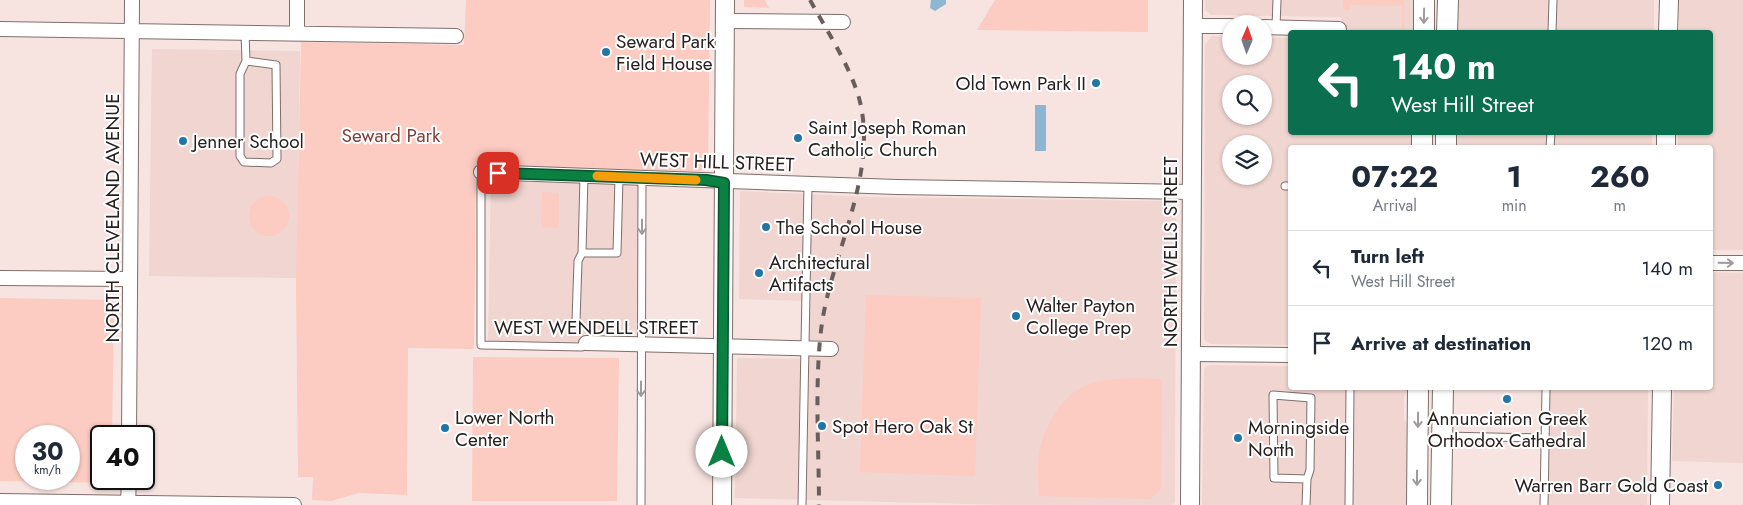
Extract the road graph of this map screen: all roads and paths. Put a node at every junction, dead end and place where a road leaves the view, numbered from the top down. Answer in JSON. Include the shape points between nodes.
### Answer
{"nodes":[{"id":1,"x":132,"y":0,"type":"edge"},
{"id":2,"x":297,"y":0,"type":"edge"},
{"id":3,"x":725,"y":0,"type":"edge"},
{"id":4,"x":1193,"y":0,"type":"edge"},
{"id":5,"x":1277,"y":0,"type":"edge"},
{"id":6,"x":1424,"y":0,"type":"edge"},
{"id":7,"x":1448,"y":0,"type":"edge"},
{"id":8,"x":1553,"y":0,"type":"edge"},
{"id":9,"x":1669,"y":0,"type":"edge"},
{"id":10,"x":1272,"y":19,"type":"edge"},
{"id":11,"x":724,"y":20,"type":"junction"},
{"id":12,"x":843,"y":22,"type":"dead end"},
{"id":13,"x":1193,"y":26,"type":"junction"},
{"id":14,"x":1222,"y":26,"type":"edge"},
{"id":15,"x":1272,"y":27,"type":"edge"},
{"id":16,"x":0,"y":29,"type":"edge"},
{"id":17,"x":1339,"y":29,"type":"dead end"},
{"id":18,"x":1424,"y":30,"type":"edge"},
{"id":19,"x":1447,"y":30,"type":"edge"},
{"id":20,"x":1552,"y":30,"type":"edge"},
{"id":21,"x":1668,"y":30,"type":"edge"},
{"id":22,"x":132,"y":31,"type":"junction"},
{"id":23,"x":245,"y":32,"type":"junction"},
{"id":24,"x":297,"y":33,"type":"junction"},
{"id":25,"x":456,"y":36,"type":"dead end"},
{"id":26,"x":246,"y":61,"type":"junction"},
{"id":27,"x":481,"y":172,"type":"joint"},
{"id":28,"x":584,"y":176,"type":"junction"},
{"id":29,"x":619,"y":177,"type":"junction"},
{"id":30,"x":642,"y":178,"type":"junction"},
{"id":31,"x":724,"y":183,"type":"junction"},
{"id":32,"x":808,"y":185,"type":"junction"},
{"id":33,"x":1192,"y":192,"type":"junction"},
{"id":34,"x":582,"y":252,"type":"junction"},
{"id":35,"x":1713,"y":263,"type":"edge"},
{"id":36,"x":1743,"y":263,"type":"edge"},
{"id":37,"x":0,"y":278,"type":"edge"},
{"id":38,"x":130,"y":279,"type":"junction"},
{"id":39,"x":576,"y":321,"type":"dead end"},
{"id":40,"x":586,"y":343,"type":"joint"},
{"id":41,"x":642,"y":344,"type":"junction"},
{"id":42,"x":722,"y":346,"type":"junction"},
{"id":43,"x":804,"y":348,"type":"junction"},
{"id":44,"x":831,"y":349,"type":"dead end"},
{"id":45,"x":1191,"y":354,"type":"junction"},
{"id":46,"x":1288,"y":355,"type":"edge"},
{"id":47,"x":1350,"y":390,"type":"edge"},
{"id":48,"x":1418,"y":390,"type":"edge"},
{"id":49,"x":1443,"y":390,"type":"edge"},
{"id":50,"x":1546,"y":390,"type":"edge"},
{"id":51,"x":1662,"y":390,"type":"edge"},
{"id":52,"x":129,"y":425,"type":"edge"},
{"id":53,"x":1442,"y":436,"type":"junction"},
{"id":54,"x":1545,"y":438,"type":"junction"},
{"id":55,"x":1307,"y":479,"type":"junction"},
{"id":56,"x":128,"y":490,"type":"edge"},
{"id":57,"x":2,"y":502,"type":"edge"},
{"id":58,"x":128,"y":503,"type":"junction"},
{"id":59,"x":294,"y":505,"type":"edge"},
{"id":60,"x":641,"y":505,"type":"edge"},
{"id":61,"x":722,"y":505,"type":"edge"},
{"id":62,"x":802,"y":505,"type":"edge"},
{"id":63,"x":1190,"y":505,"type":"edge"},
{"id":64,"x":1306,"y":505,"type":"edge"},
{"id":65,"x":1349,"y":505,"type":"edge"},
{"id":66,"x":1417,"y":505,"type":"edge"},
{"id":67,"x":1441,"y":505,"type":"edge"},
{"id":68,"x":1544,"y":505,"type":"edge"},
{"id":69,"x":1660,"y":505,"type":"edge"}],
"edges":[{"from":1,"to":22,"type":"street","name":"NORTH CLEVELAND AVENUE"},
{"from":2,"to":24,"type":"street"},
{"from":3,"to":11,"type":"street"},
{"from":4,"to":13,"type":"street","name":"NORTH WELLS STREET"},
{"from":5,"to":10,"type":"lane"},
{"from":6,"to":18,"type":"main road","one_way":true},
{"from":7,"to":19,"type":"main road"},
{"from":8,"to":20,"type":"lane"},
{"from":9,"to":21,"type":"street"},
{"from":11,"to":12,"type":"street"},
{"from":11,"to":31,"type":"street"},
{"from":13,"to":14,"type":"street"},
{"from":13,"to":33,"type":"street","name":"NORTH WELLS STREET"},
{"from":15,"to":17,"type":"street"},
{"from":16,"to":22,"type":"street"},
{"from":22,"to":23,"type":"street"},
{"from":22,"to":38,"type":"street","name":"NORTH CLEVELAND AVENUE"},
{"from":23,"to":24,"type":"street"},
{"from":23,"to":26,"type":"lane"},
{"from":24,"to":25,"type":"street"},
{"from":26,"to":26,"type":"lane","via":[[240,74],[240,156],[244,162],[271,163],[276,158],[276,65]]},
{"from":27,"to":28,"type":"street","name":"WEST HILL STREET"},
{"from":27,"to":40,"type":"lane","name":"WEST WENDELL STREET","via":[[481,345],[582,347]]},
{"from":28,"to":29,"type":"street","name":"WEST HILL STREET"},
{"from":28,"to":34,"type":"lane"},
{"from":29,"to":30,"type":"street","name":"WEST HILL STREET"},
{"from":29,"to":34,"type":"lane","via":[[617,253]]},
{"from":30,"to":31,"type":"street","name":"WEST HILL STREET"},
{"from":30,"to":41,"type":"lane","one_way":true},
{"from":31,"to":32,"type":"street","name":"WEST HILL STREET"},
{"from":31,"to":42,"type":"street"},
{"from":32,"to":33,"type":"street","name":"WEST HILL STREET"},
{"from":32,"to":43,"type":"lane"},
{"from":33,"to":45,"type":"street","name":"NORTH WELLS STREET"},
{"from":34,"to":39,"type":"lane","via":[[578,261]]},
{"from":35,"to":36,"type":"street","one_way":true},
{"from":37,"to":38,"type":"street"},
{"from":38,"to":52,"type":"street","name":"NORTH CLEVELAND AVENUE"},
{"from":40,"to":41,"type":"street","name":"WEST WENDELL STREET"},
{"from":41,"to":42,"type":"street","name":"WEST WENDELL STREET"},
{"from":41,"to":60,"type":"lane","one_way":true},
{"from":42,"to":43,"type":"street","name":"WEST WENDELL STREET"},
{"from":42,"to":61,"type":"street"},
{"from":43,"to":44,"type":"street","name":"WEST WENDELL STREET"},
{"from":43,"to":62,"type":"lane"},
{"from":45,"to":46,"type":"street"},
{"from":45,"to":63,"type":"street","name":"NORTH WELLS STREET"},
{"from":47,"to":65,"type":"lane"},
{"from":48,"to":66,"type":"main road","one_way":true},
{"from":49,"to":53,"type":"main road"},
{"from":50,"to":54,"type":"lane"},
{"from":51,"to":69,"type":"street"},
{"from":53,"to":54,"type":"lane"},
{"from":53,"to":67,"type":"main road"},
{"from":54,"to":68,"type":"lane"},
{"from":55,"to":55,"type":"lane","via":[[1310,470],[1311,398],[1273,395],[1274,478]]},
{"from":55,"to":64,"type":"lane"},
{"from":56,"to":58,"type":"street"},
{"from":57,"to":58,"type":"street"},
{"from":58,"to":59,"type":"street"}]}
